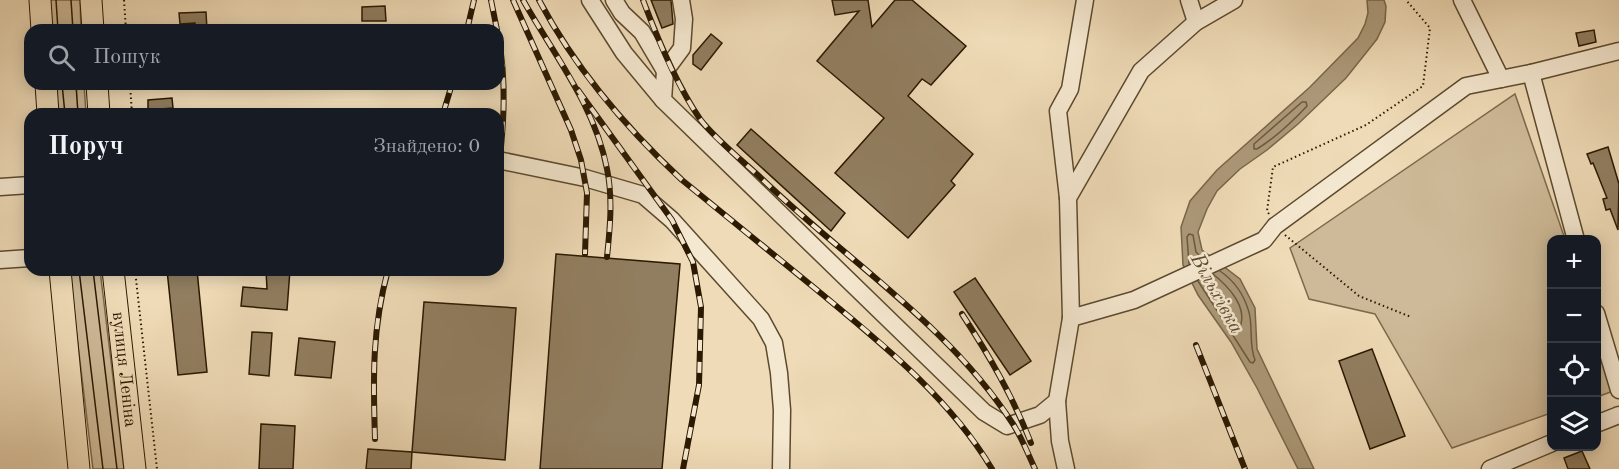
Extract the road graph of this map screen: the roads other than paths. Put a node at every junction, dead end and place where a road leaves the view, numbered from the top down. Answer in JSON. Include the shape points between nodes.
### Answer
{"nodes":[{"id":1,"x":40,"y":0,"type":"edge"},
{"id":2,"x":91,"y":0,"type":"edge"},
{"id":3,"x":590,"y":0,"type":"edge"},
{"id":4,"x":614,"y":0,"type":"edge"},
{"id":5,"x":681,"y":0,"type":"edge"},
{"id":6,"x":1085,"y":0,"type":"edge"},
{"id":7,"x":1189,"y":0,"type":"edge"},
{"id":8,"x":1234,"y":0,"type":"edge"},
{"id":9,"x":1462,"y":0,"type":"edge"},
{"id":10,"x":1196,"y":21,"type":"junction"},
{"id":11,"x":42,"y":24,"type":"edge"},
{"id":12,"x":93,"y":24,"type":"edge"},
{"id":13,"x":1619,"y":51,"type":"edge"},
{"id":14,"x":665,"y":71,"type":"junction"},
{"id":15,"x":1532,"y":73,"type":"junction"},
{"id":16,"x":1502,"y":79,"type":"junction"},
{"id":17,"x":1061,"y":84,"type":"dead end"},
{"id":18,"x":46,"y":90,"type":"edge"},
{"id":19,"x":97,"y":90,"type":"edge"},
{"id":20,"x":663,"y":100,"type":"junction"},
{"id":21,"x":48,"y":108,"type":"edge"},
{"id":22,"x":99,"y":108,"type":"edge"},
{"id":23,"x":1058,"y":111,"type":"junction"},
{"id":24,"x":504,"y":161,"type":"edge"},
{"id":25,"x":24,"y":185,"type":"edge"},
{"id":26,"x":0,"y":187,"type":"edge"},
{"id":27,"x":1068,"y":198,"type":"junction"},
{"id":28,"x":1575,"y":235,"type":"edge"},
{"id":29,"x":24,"y":258,"type":"edge"},
{"id":30,"x":0,"y":260,"type":"edge"},
{"id":31,"x":61,"y":276,"type":"edge"},
{"id":32,"x":114,"y":276,"type":"edge"},
{"id":33,"x":1071,"y":318,"type":"junction"},
{"id":34,"x":1601,"y":330,"type":"edge"},
{"id":35,"x":1619,"y":390,"type":"edge"},
{"id":36,"x":1057,"y":401,"type":"junction"},
{"id":37,"x":1619,"y":415,"type":"edge"},
{"id":38,"x":1601,"y":422,"type":"edge"},
{"id":39,"x":1547,"y":445,"type":"edge"},
{"id":40,"x":79,"y":469,"type":"edge"},
{"id":41,"x":135,"y":469,"type":"edge"},
{"id":42,"x":781,"y":469,"type":"edge"},
{"id":43,"x":1066,"y":469,"type":"edge"},
{"id":44,"x":1490,"y":469,"type":"edge"}],
"edges":[{"from":1,"to":11,"type":"main road"},
{"from":2,"to":12,"type":"main road"},
{"from":3,"to":20,"type":"street","via":[[624,53]]},
{"from":4,"to":14,"type":"street","via":[[642,32]]},
{"from":5,"to":14,"type":"street","via":[[682,48]]},
{"from":6,"to":23,"type":"street","via":[[1070,89]]},
{"from":7,"to":10,"type":"street"},
{"from":8,"to":10,"type":"street"},
{"from":9,"to":16,"type":"street"},
{"from":10,"to":27,"type":"street","via":[[1142,72]]},
{"from":13,"to":15,"type":"street"},
{"from":14,"to":20,"type":"street"},
{"from":15,"to":16,"type":"street"},
{"from":15,"to":28,"type":"street"},
{"from":16,"to":33,"type":"street","via":[[1466,86],[1275,226],[1264,240],[1134,300]]},
{"from":17,"to":23,"type":"street"},
{"from":18,"to":21,"type":"main road"},
{"from":19,"to":22,"type":"main road"},
{"from":20,"to":36,"type":"street","via":[[984,412],[1007,426],[1040,416]]},
{"from":23,"to":27,"type":"street"},
{"from":24,"to":42,"type":"street","via":[[643,195],[672,220],[761,319],[774,343],[782,410]]},
{"from":25,"to":26,"type":"street"},
{"from":27,"to":33,"type":"street"},
{"from":29,"to":30,"type":"street"},
{"from":31,"to":40,"type":"main road"},
{"from":32,"to":41,"type":"main road","name":"вулиця Леніна"},
{"from":33,"to":36,"type":"street"},
{"from":34,"to":35,"type":"street"},
{"from":36,"to":43,"type":"street"},
{"from":37,"to":38,"type":"street"},
{"from":39,"to":44,"type":"street"}]}
